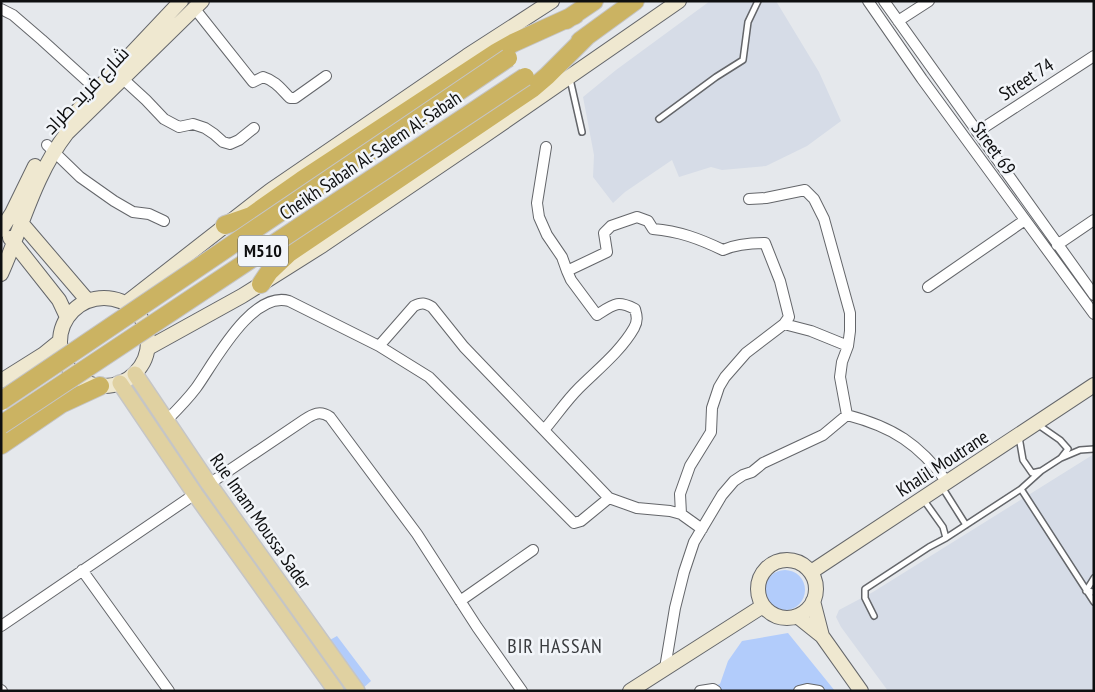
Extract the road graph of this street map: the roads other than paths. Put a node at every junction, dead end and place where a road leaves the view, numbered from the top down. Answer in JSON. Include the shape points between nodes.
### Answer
{"nodes":[{"id":1,"x":181,"y":1,"type":"edge"},
{"id":2,"x":552,"y":1,"type":"edge"},
{"id":3,"x":594,"y":1,"type":"edge"},
{"id":4,"x":635,"y":1,"type":"edge"},
{"id":5,"x":679,"y":1,"type":"edge"},
{"id":6,"x":758,"y":1,"type":"edge"},
{"id":7,"x":868,"y":1,"type":"edge"},
{"id":8,"x":884,"y":1,"type":"edge"},
{"id":9,"x":929,"y":1,"type":"edge"},
{"id":10,"x":198,"y":5,"type":"edge"},
{"id":11,"x":1,"y":9,"type":"edge"},
{"id":12,"x":575,"y":15,"type":"junction"},
{"id":13,"x":898,"y":22,"type":"junction"},
{"id":14,"x":588,"y":35,"type":"junction"},
{"id":15,"x":1094,"y":56,"type":"edge"},
{"id":16,"x":933,"y":72,"type":"junction"},
{"id":17,"x":326,"y":76,"type":"dead end"},
{"id":18,"x":570,"y":77,"type":"junction"},
{"id":19,"x":122,"y":78,"type":"junction"},
{"id":20,"x":922,"y":79,"type":"junction"},
{"id":21,"x":96,"y":89,"type":"junction"},
{"id":22,"x":659,"y":119,"type":"dead end"},
{"id":23,"x":254,"y":128,"type":"dead end"},
{"id":24,"x":582,"y":132,"type":"dead end"},
{"id":25,"x":977,"y":132,"type":"junction"},
{"id":26,"x":546,"y":147,"type":"dead end"},
{"id":27,"x":50,"y":148,"type":"junction"},
{"id":28,"x":1012,"y":180,"type":"junction"},
{"id":29,"x":1001,"y":187,"type":"junction"},
{"id":30,"x":749,"y":199,"type":"dead end"},
{"id":31,"x":17,"y":218,"type":"junction"},
{"id":32,"x":1025,"y":220,"type":"junction"},
{"id":33,"x":1094,"y":220,"type":"edge"},
{"id":34,"x":164,"y":221,"type":"dead end"},
{"id":35,"x":225,"y":225,"type":"junction"},
{"id":36,"x":1,"y":231,"type":"edge"},
{"id":37,"x":14,"y":242,"type":"junction"},
{"id":38,"x":1057,"y":244,"type":"junction"},
{"id":39,"x":567,"y":271,"type":"junction"},
{"id":40,"x":1,"y":274,"type":"edge"},
{"id":41,"x":261,"y":284,"type":"junction"},
{"id":42,"x":928,"y":287,"type":"dead end"},
{"id":43,"x":1094,"y":295,"type":"edge"},
{"id":44,"x":88,"y":301,"type":"junction"},
{"id":45,"x":126,"y":303,"type":"junction"},
{"id":46,"x":1094,"y":314,"type":"edge"},
{"id":47,"x":67,"y":317,"type":"junction"},
{"id":48,"x":784,"y":324,"type":"junction"},
{"id":49,"x":60,"y":341,"type":"junction"},
{"id":50,"x":379,"y":346,"type":"junction"},
{"id":51,"x":848,"y":346,"type":"junction"},
{"id":52,"x":148,"y":348,"type":"junction"},
{"id":53,"x":135,"y":374,"type":"junction"},
{"id":54,"x":1,"y":381,"type":"edge"},
{"id":55,"x":120,"y":384,"type":"junction"},
{"id":56,"x":1094,"y":385,"type":"edge"},
{"id":57,"x":100,"y":386,"type":"junction"},
{"id":58,"x":1,"y":401,"type":"edge"},
{"id":59,"x":847,"y":415,"type":"junction"},
{"id":60,"x":167,"y":420,"type":"junction"},
{"id":61,"x":1036,"y":424,"type":"junction"},
{"id":62,"x":1,"y":426,"type":"edge"},
{"id":63,"x":544,"y":430,"type":"junction"},
{"id":64,"x":1019,"y":435,"type":"junction"},
{"id":65,"x":1,"y":445,"type":"edge"},
{"id":66,"x":1094,"y":449,"type":"edge"},
{"id":67,"x":1060,"y":458,"type":"junction"},
{"id":68,"x":1041,"y":471,"type":"junction"},
{"id":69,"x":209,"y":484,"type":"junction"},
{"id":70,"x":944,"y":484,"type":"junction"},
{"id":71,"x":1021,"y":488,"type":"junction"},
{"id":72,"x":195,"y":494,"type":"junction"},
{"id":73,"x":609,"y":498,"type":"junction"},
{"id":74,"x":922,"y":499,"type":"junction"},
{"id":75,"x":681,"y":514,"type":"junction"},
{"id":76,"x":966,"y":525,"type":"junction"},
{"id":77,"x":702,"y":529,"type":"junction"},
{"id":78,"x":946,"y":538,"type":"junction"},
{"id":79,"x":533,"y":550,"type":"dead end"},
{"id":80,"x":82,"y":570,"type":"junction"},
{"id":81,"x":811,"y":572,"type":"junction"},
{"id":82,"x":1094,"y":578,"type":"edge"},
{"id":83,"x":1086,"y":591,"type":"junction"},
{"id":84,"x":1094,"y":592,"type":"edge"},
{"id":85,"x":460,"y":601,"type":"junction"},
{"id":86,"x":813,"y":601,"type":"junction"},
{"id":87,"x":1094,"y":602,"type":"edge"},
{"id":88,"x":763,"y":606,"type":"junction"},
{"id":89,"x":797,"y":616,"type":"junction"},
{"id":90,"x":874,"y":616,"type":"dead end"},
{"id":91,"x":1,"y":626,"type":"edge"},
{"id":92,"x":822,"y":636,"type":"junction"},
{"id":93,"x":665,"y":668,"type":"junction"},
{"id":94,"x":169,"y":691,"type":"edge"},
{"id":95,"x":336,"y":691,"type":"edge"},
{"id":96,"x":357,"y":691,"type":"edge"},
{"id":97,"x":522,"y":691,"type":"edge"},
{"id":98,"x":630,"y":691,"type":"edge"},
{"id":99,"x":700,"y":691,"type":"edge"},
{"id":100,"x":716,"y":691,"type":"edge"},
{"id":101,"x":799,"y":691,"type":"edge"},
{"id":102,"x":819,"y":691,"type":"edge"},
{"id":103,"x":861,"y":691,"type":"edge"}],
"edges":[{"from":1,"to":21,"type":"street","name":"شارع فريد طراد"},
{"from":2,"to":35,"type":"street","name":"Cheikh Sabah Al-Salem Al-Sabah","via":[[271,190]]},
{"from":3,"to":12,"type":"highway","name":"Cheikh Sabah Al-Salem Al-Sabah","number":"M510"},
{"from":4,"to":14,"type":"highway","name":"Cheikh Sabah Al-Salem Al-Sabah","number":"M510"},
{"from":5,"to":18,"type":"street"},
{"from":6,"to":22,"type":"lane","via":[[748,22],[743,60]]},
{"from":7,"to":20,"type":"street","name":"Street 69"},
{"from":8,"to":13,"type":"street","name":"Street 69"},
{"from":9,"to":13,"type":"street"},
{"from":10,"to":17,"type":"street","via":[[253,82],[268,78],[290,98],[295,98]]},
{"from":10,"to":19,"type":"street","name":"شارع فريد طراد"},
{"from":11,"to":21,"type":"street","via":[[13,15]]},
{"from":12,"to":35,"type":"highway","via":[[497,52],[252,216]]},
{"from":12,"to":58,"type":"highway","name":"Cheikh Sabah Al-Salem Al-Sabah","number":"M510","bridge":true},
{"from":13,"to":16,"type":"street","name":"Street 69"},
{"from":14,"to":41,"type":"highway","via":[[533,88],[289,253]]},
{"from":14,"to":62,"type":"highway","name":"Cheikh Sabah Al-Salem Al-Sabah","number":"M510","bridge":true},
{"from":15,"to":25,"type":"street","name":"Street 74"},
{"from":16,"to":20,"type":"street"},
{"from":16,"to":25,"type":"street","name":"Street 69"},
{"from":18,"to":24,"type":"lane"},
{"from":18,"to":41,"type":"street"},
{"from":19,"to":23,"type":"street","via":[[164,119],[179,127],[199,126],[226,144],[239,140]]},
{"from":19,"to":27,"type":"street","name":"شارع فريد طراد"},
{"from":20,"to":29,"type":"street","name":"Street 69"},
{"from":21,"to":27,"type":"street","name":"شارع فريد طراد"},
{"from":25,"to":28,"type":"street","name":"Street 69"},
{"from":26,"to":39,"type":"street","via":[[537,203],[539,217]]},
{"from":27,"to":31,"type":"street","name":"شارع فريد طراد"},
{"from":27,"to":34,"type":"street","via":[[80,177],[114,202],[133,212],[149,214]]},
{"from":28,"to":29,"type":"street"},
{"from":28,"to":38,"type":"street","name":"Street 69"},
{"from":29,"to":32,"type":"street","name":"Street 69"},
{"from":30,"to":51,"type":"street","via":[[805,190],[814,199],[824,218],[846,295],[850,314]]},
{"from":31,"to":36,"type":"street","name":"شارع فريد طراد"},
{"from":31,"to":37,"type":"street","name":"شارع فريد طراد"},
{"from":31,"to":44,"type":"street"},
{"from":32,"to":42,"type":"street"},
{"from":32,"to":46,"type":"street","name":"Street 69"},
{"from":33,"to":38,"type":"street"},
{"from":35,"to":45,"type":"street","name":"Cheikh Sabah Al-Salem Al-Sabah"},
{"from":36,"to":37,"type":"street","name":"شارع فريد طراد"},
{"from":37,"to":40,"type":"street"},
{"from":37,"to":47,"type":"street","name":"شارع فريد طراد","via":[[59,300]]},
{"from":38,"to":43,"type":"street","name":"Street 69"},
{"from":39,"to":48,"type":"street","via":[[607,252],[604,233],[611,226],[637,216],[648,221],[653,229],[687,235],[723,250],[751,242],[765,243],[786,302],[789,317]]},
{"from":39,"to":63,"type":"street","via":[[597,315],[621,303],[635,309],[637,317],[633,330]]},
{"from":41,"to":52,"type":"street"},
{"from":44,"to":45,"type":"street","via":[[113,298]]},
{"from":44,"to":47,"type":"street"},
{"from":45,"to":52,"type":"street","via":[[146,327]]},
{"from":47,"to":49,"type":"street"},
{"from":48,"to":51,"type":"street"},
{"from":48,"to":75,"type":"street","via":[[746,353],[719,388],[712,408],[711,432],[690,466],[680,494]]},
{"from":49,"to":54,"type":"street"},
{"from":49,"to":57,"type":"street","via":[[67,366],[87,383]]},
{"from":50,"to":60,"type":"street","via":[[289,300],[274,300],[244,320],[194,390]]},
{"from":50,"to":63,"type":"street","via":[[414,306],[426,303]]},
{"from":50,"to":73,"type":"street","via":[[438,384],[574,523],[582,521]]},
{"from":51,"to":59,"type":"street","via":[[840,377]]},
{"from":52,"to":53,"type":"street"},
{"from":53,"to":55,"type":"street"},
{"from":53,"to":60,"type":"main road","name":"Rue Imam Moussa Sader"},
{"from":55,"to":57,"type":"street"},
{"from":55,"to":72,"type":"main road","name":"Rue Imam Moussa Sader"},
{"from":56,"to":61,"type":"street","name":"Khalil Moutrane"},
{"from":57,"to":65,"type":"highway","via":[[61,404]]},
{"from":59,"to":70,"type":"street","via":[[872,422],[920,450],[933,463]]},
{"from":59,"to":77,"type":"street","via":[[823,436],[763,463],[734,481]]},
{"from":60,"to":69,"type":"main road","name":"Rue Imam Moussa Sader"},
{"from":61,"to":64,"type":"street","name":"Khalil Moutrane"},
{"from":61,"to":67,"type":"lane","via":[[1068,449]]},
{"from":63,"to":73,"type":"street"},
{"from":64,"to":68,"type":"lane","via":[[1023,460],[1032,473]]},
{"from":64,"to":70,"type":"street","name":"Khalil Moutrane"},
{"from":66,"to":67,"type":"lane","via":[[1080,450]]},
{"from":67,"to":68,"type":"lane"},
{"from":68,"to":71,"type":"lane"},
{"from":69,"to":85,"type":"street","via":[[314,414],[325,414],[411,527]]},
{"from":69,"to":96,"type":"main road","name":"Rue Imam Moussa Sader"},
{"from":70,"to":74,"type":"street","name":"Khalil Moutrane"},
{"from":70,"to":76,"type":"lane"},
{"from":71,"to":76,"type":"lane"},
{"from":71,"to":83,"type":"lane"},
{"from":72,"to":80,"type":"street"},
{"from":72,"to":95,"type":"main road","name":"Rue Imam Moussa Sader"},
{"from":73,"to":75,"type":"street","via":[[637,508]]},
{"from":74,"to":78,"type":"lane","via":[[943,527]]},
{"from":74,"to":81,"type":"street","name":"Khalil Moutrane"},
{"from":75,"to":77,"type":"street"},
{"from":76,"to":78,"type":"lane"},
{"from":77,"to":93,"type":"street","via":[[684,572]]},
{"from":78,"to":90,"type":"lane","via":[[865,589],[865,598]]},
{"from":79,"to":85,"type":"street"},
{"from":80,"to":91,"type":"street"},
{"from":80,"to":94,"type":"street"},
{"from":81,"to":86,"type":"street","via":[[816,592]]},
{"from":81,"to":88,"type":"street","via":[[794,560],[774,562],[766,568],[759,581],[759,597]]},
{"from":82,"to":83,"type":"lane"},
{"from":83,"to":84,"type":"lane"},
{"from":83,"to":87,"type":"lane"},
{"from":85,"to":97,"type":"street"},
{"from":86,"to":89,"type":"street","via":[[804,613]]},
{"from":86,"to":92,"type":"street"},
{"from":88,"to":89,"type":"street","via":[[782,618]]},
{"from":88,"to":93,"type":"street"},
{"from":89,"to":92,"type":"street"},
{"from":92,"to":103,"type":"street"},
{"from":93,"to":98,"type":"street"},
{"from":99,"to":100,"type":"street"},
{"from":101,"to":102,"type":"street"}]}
